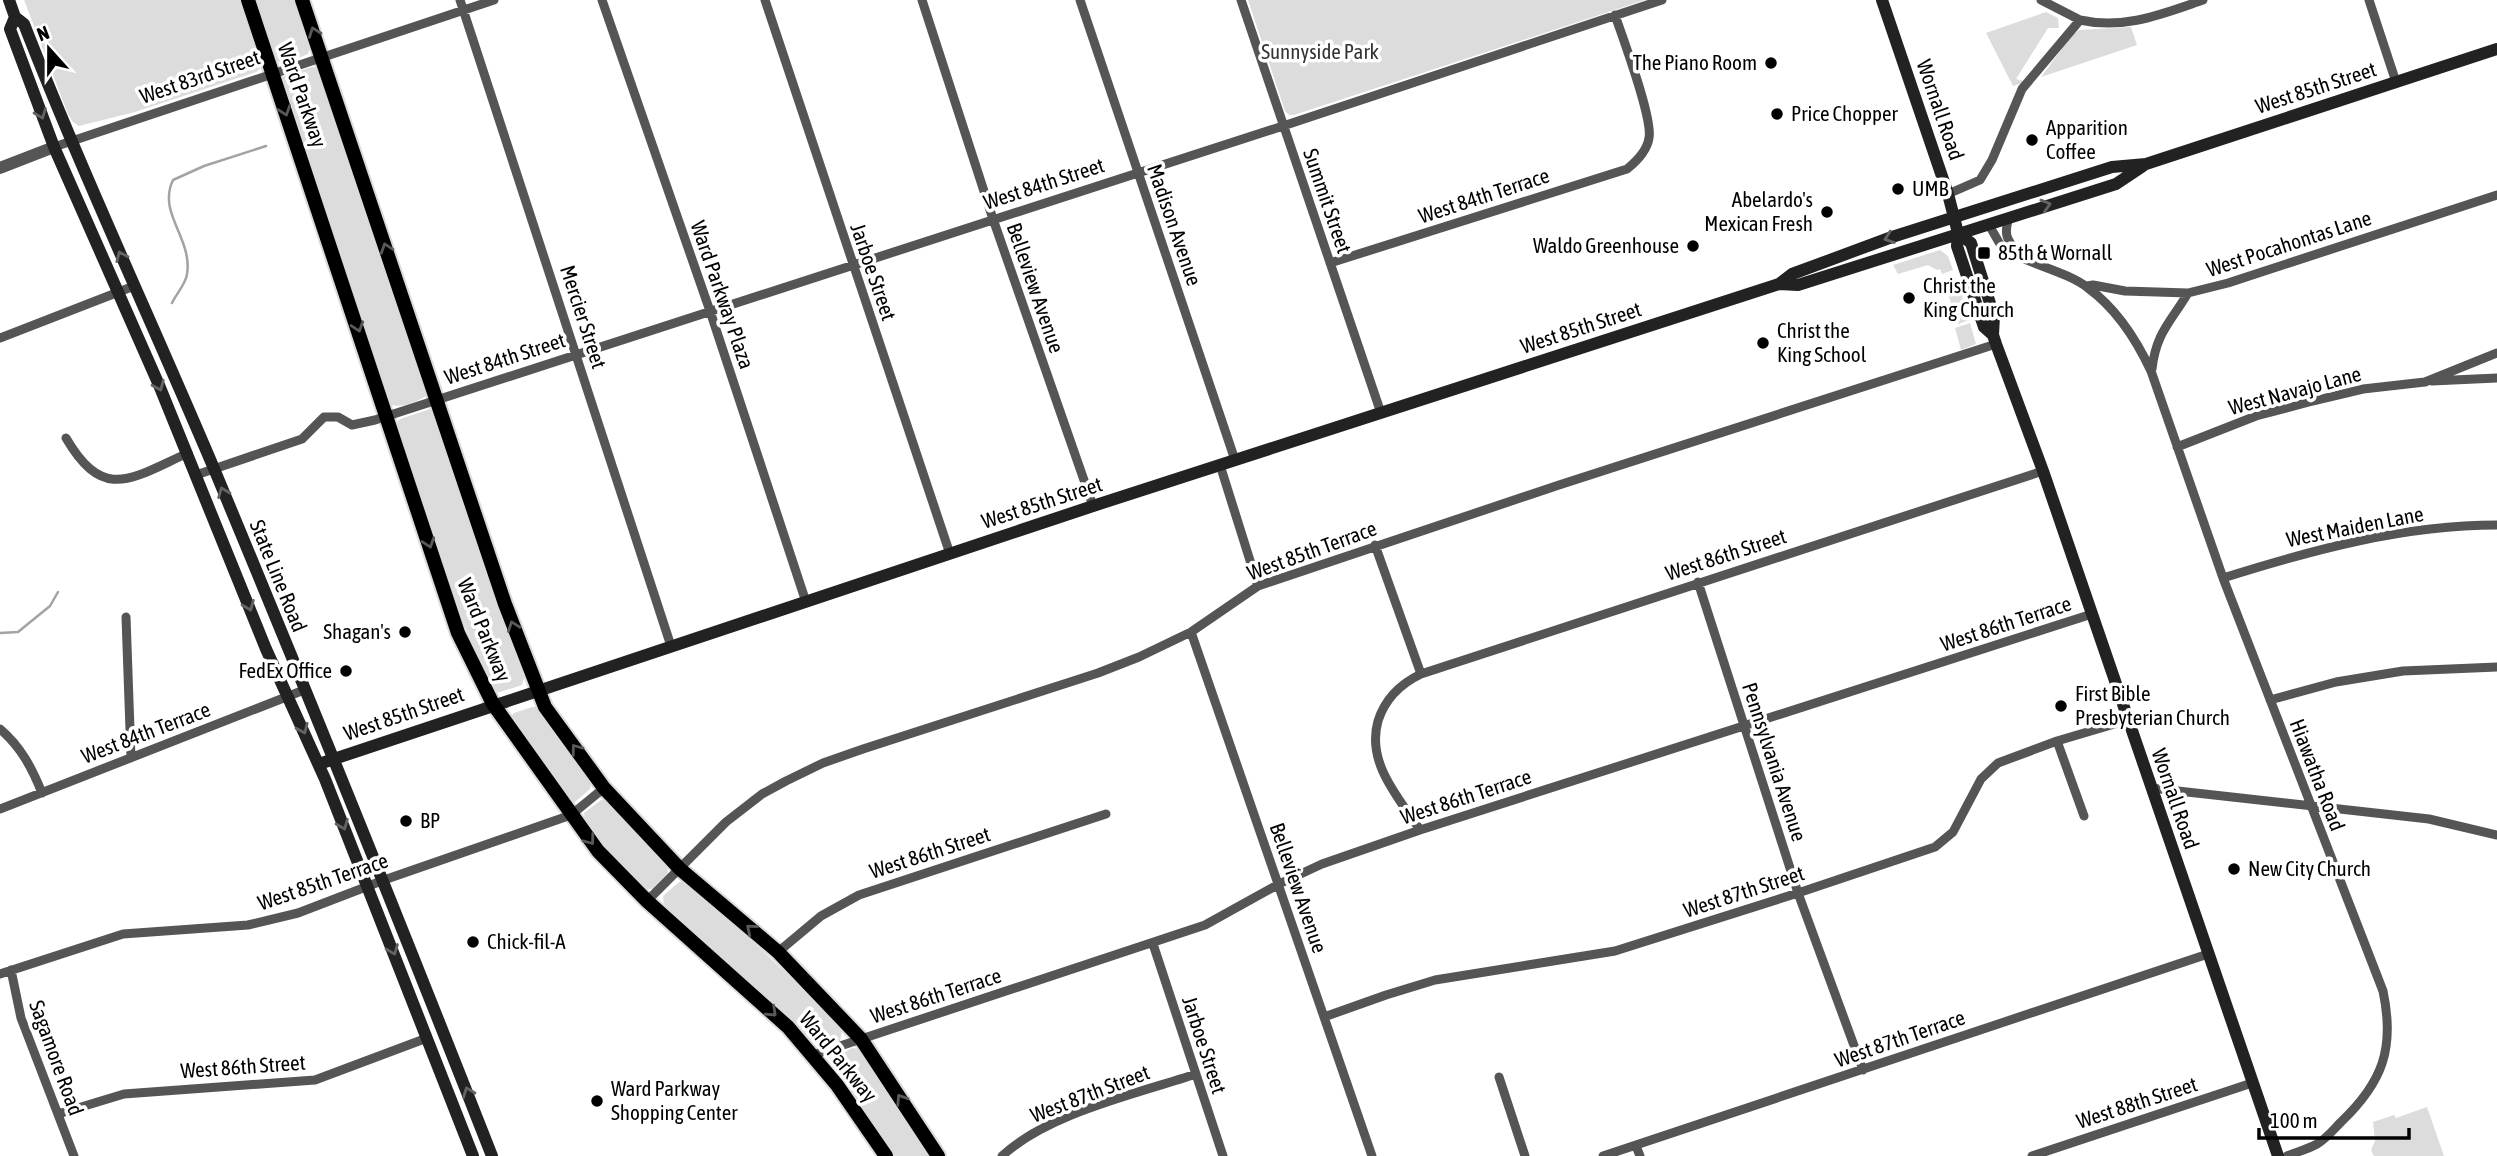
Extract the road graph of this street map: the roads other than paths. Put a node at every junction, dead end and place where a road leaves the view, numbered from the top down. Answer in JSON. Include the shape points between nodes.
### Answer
{"nodes":[{"id":1,"x":9,"y":0,"type":"edge"},
{"id":2,"x":248,"y":0,"type":"edge"},
{"id":3,"x":302,"y":0,"type":"edge"},
{"id":4,"x":494,"y":0,"type":"edge"},
{"id":5,"x":602,"y":0,"type":"edge"},
{"id":6,"x":765,"y":0,"type":"edge"},
{"id":7,"x":922,"y":0,"type":"edge"},
{"id":8,"x":1080,"y":0,"type":"edge"},
{"id":9,"x":1241,"y":0,"type":"edge"},
{"id":10,"x":1662,"y":0,"type":"edge"},
{"id":11,"x":1882,"y":0,"type":"edge"},
{"id":12,"x":2041,"y":0,"type":"edge"},
{"id":13,"x":2203,"y":0,"type":"edge"},
{"id":14,"x":2369,"y":0,"type":"edge"},
{"id":15,"x":462,"y":5,"type":"edge"},
{"id":16,"x":1615,"y":15,"type":"junction"},
{"id":17,"x":15,"y":17,"type":"junction"},
{"id":18,"x":2080,"y":20,"type":"junction"},
{"id":19,"x":2497,"y":49,"type":"edge"},
{"id":20,"x":323,"y":56,"type":"junction"},
{"id":21,"x":272,"y":73,"type":"junction"},
{"id":22,"x":2396,"y":82,"type":"junction"},
{"id":23,"x":1283,"y":126,"type":"junction"},
{"id":24,"x":70,"y":141,"type":"junction"},
{"id":25,"x":54,"y":147,"type":"junction"},
{"id":26,"x":2147,"y":164,"type":"junction"},
{"id":27,"x":0,"y":168,"type":"edge"},
{"id":28,"x":1138,"y":172,"type":"junction"},
{"id":29,"x":1948,"y":194,"type":"junction"},
{"id":30,"x":2497,"y":195,"type":"edge"},
{"id":31,"x":1954,"y":217,"type":"junction"},
{"id":32,"x":2009,"y":217,"type":"junction"},
{"id":33,"x":993,"y":219,"type":"junction"},
{"id":34,"x":1988,"y":224,"type":"junction"},
{"id":35,"x":1958,"y":233,"type":"junction"},
{"id":36,"x":2022,"y":258,"type":"junction"},
{"id":37,"x":1330,"y":263,"type":"junction"},
{"id":38,"x":852,"y":265,"type":"junction"},
{"id":39,"x":1779,"y":284,"type":"junction"},
{"id":40,"x":134,"y":286,"type":"junction"},
{"id":41,"x":2087,"y":286,"type":"junction"},
{"id":42,"x":119,"y":293,"type":"junction"},
{"id":43,"x":2188,"y":293,"type":"junction"},
{"id":44,"x":710,"y":311,"type":"junction"},
{"id":45,"x":0,"y":338,"type":"edge"},
{"id":46,"x":1995,"y":340,"type":"junction"},
{"id":47,"x":2497,"y":353,"type":"edge"},
{"id":48,"x":577,"y":354,"type":"junction"},
{"id":49,"x":2151,"y":371,"type":"junction"},
{"id":50,"x":2497,"y":378,"type":"edge"},
{"id":51,"x":2425,"y":382,"type":"junction"},
{"id":52,"x":437,"y":400,"type":"junction"},
{"id":53,"x":1381,"y":413,"type":"junction"},
{"id":54,"x":387,"y":416,"type":"junction"},
{"id":55,"x":66,"y":438,"type":"dead end"},
{"id":56,"x":2178,"y":447,"type":"junction"},
{"id":57,"x":188,"y":453,"type":"junction"},
{"id":58,"x":1235,"y":460,"type":"junction"},
{"id":59,"x":1220,"y":465,"type":"junction"},
{"id":60,"x":214,"y":469,"type":"junction"},
{"id":61,"x":2043,"y":471,"type":"junction"},
{"id":62,"x":196,"y":475,"type":"junction"},
{"id":63,"x":1093,"y":506,"type":"junction"},
{"id":64,"x":2497,"y":524,"type":"edge"},
{"id":65,"x":1375,"y":545,"type":"junction"},
{"id":66,"x":950,"y":554,"type":"junction"},
{"id":67,"x":2223,"y":578,"type":"junction"},
{"id":68,"x":1698,"y":582,"type":"junction"},
{"id":69,"x":1258,"y":586,"type":"junction"},
{"id":70,"x":806,"y":602,"type":"junction"},
{"id":71,"x":2092,"y":614,"type":"junction"},
{"id":72,"x":126,"y":617,"type":"dead end"},
{"id":73,"x":1191,"y":632,"type":"junction"},
{"id":74,"x":671,"y":646,"type":"junction"},
{"id":75,"x":2497,"y":667,"type":"edge"},
{"id":76,"x":1421,"y":674,"type":"junction"},
{"id":77,"x":304,"y":690,"type":"junction"},
{"id":78,"x":536,"y":690,"type":"junction"},
{"id":79,"x":288,"y":696,"type":"junction"},
{"id":80,"x":2270,"y":699,"type":"junction"},
{"id":81,"x":493,"y":704,"type":"junction"},
{"id":82,"x":2128,"y":720,"type":"junction"},
{"id":83,"x":1744,"y":727,"type":"junction"},
{"id":84,"x":0,"y":729,"type":"edge"},
{"id":85,"x":2057,"y":741,"type":"junction"},
{"id":86,"x":131,"y":758,"type":"junction"},
{"id":87,"x":332,"y":759,"type":"junction"},
{"id":88,"x":319,"y":764,"type":"junction"},
{"id":89,"x":604,"y":788,"type":"junction"},
{"id":90,"x":2151,"y":789,"type":"junction"},
{"id":91,"x":42,"y":793,"type":"junction"},
{"id":92,"x":2310,"y":807,"type":"junction"},
{"id":93,"x":0,"y":809,"type":"edge"},
{"id":94,"x":1106,"y":814,"type":"dead end"},
{"id":95,"x":571,"y":815,"type":"junction"},
{"id":96,"x":2084,"y":816,"type":"dead end"},
{"id":97,"x":1420,"y":830,"type":"junction"},
{"id":98,"x":2497,"y":835,"type":"edge"},
{"id":99,"x":680,"y":869,"type":"junction"},
{"id":100,"x":384,"y":880,"type":"junction"},
{"id":101,"x":1279,"y":884,"type":"junction"},
{"id":102,"x":368,"y":886,"type":"junction"},
{"id":103,"x":1798,"y":893,"type":"junction"},
{"id":104,"x":647,"y":901,"type":"junction"},
{"id":105,"x":1153,"y":944,"type":"junction"},
{"id":106,"x":778,"y":952,"type":"junction"},
{"id":107,"x":2208,"y":954,"type":"junction"},
{"id":108,"x":11,"y":970,"type":"junction"},
{"id":109,"x":0,"y":974,"type":"edge"},
{"id":110,"x":1324,"y":1017,"type":"junction"},
{"id":111,"x":427,"y":1038,"type":"junction"},
{"id":112,"x":861,"y":1039,"type":"junction"},
{"id":113,"x":813,"y":1055,"type":"junction"},
{"id":114,"x":1863,"y":1070,"type":"junction"},
{"id":115,"x":1196,"y":1074,"type":"junction"},
{"id":116,"x":1499,"y":1077,"type":"dead end"},
{"id":117,"x":2252,"y":1083,"type":"junction"},
{"id":118,"x":58,"y":1114,"type":"junction"},
{"id":119,"x":1636,"y":1146,"type":"junction"},
{"id":120,"x":74,"y":1156,"type":"edge"},
{"id":121,"x":473,"y":1156,"type":"edge"},
{"id":122,"x":492,"y":1156,"type":"edge"},
{"id":123,"x":886,"y":1156,"type":"edge"},
{"id":124,"x":938,"y":1156,"type":"edge"},
{"id":125,"x":1002,"y":1156,"type":"edge"},
{"id":126,"x":1223,"y":1156,"type":"edge"},
{"id":127,"x":1372,"y":1156,"type":"edge"},
{"id":128,"x":1525,"y":1156,"type":"edge"},
{"id":129,"x":1603,"y":1156,"type":"edge"},
{"id":130,"x":1640,"y":1156,"type":"edge"},
{"id":131,"x":2032,"y":1156,"type":"edge"},
{"id":132,"x":2278,"y":1156,"type":"edge"},
{"id":133,"x":2287,"y":1156,"type":"edge"}],
"edges":[{"from":1,"to":17,"type":"main road","name":"State Line Road"},
{"from":2,"to":21,"type":"main road","name":"Ward Parkway"},
{"from":20,"to":3,"type":"main road","name":"Ward Parkway","one_way":true},
{"from":4,"to":15,"type":"street","name":"West 83rd Street"},
{"from":5,"to":44,"type":"street","name":"Ward Parkway Plaza"},
{"from":6,"to":38,"type":"street","name":"Jarboe Street"},
{"from":7,"to":33,"type":"street","name":"Belleview Avenue"},
{"from":8,"to":28,"type":"street","name":"Madison Avenue"},
{"from":9,"to":23,"type":"street","name":"Summit Street"},
{"from":10,"to":16,"type":"street","name":"West 84th Street"},
{"from":11,"to":29,"type":"main road","name":"Wornall Road"},
{"from":12,"to":18,"type":"street"},
{"from":13,"to":18,"type":"street","via":[[2143,20],[2115,24]]},
{"from":14,"to":22,"type":"street"},
{"from":15,"to":20,"type":"street","name":"West 83rd Street"},
{"from":15,"to":48,"type":"street","name":"Mercier Street"},
{"from":16,"to":23,"type":"street","name":"West 84th Street"},
{"from":16,"to":37,"type":"street","name":"West 84th Terrace","via":[[1650,124],[1650,136],[1636,162],[1627,169]]},
{"from":17,"to":24,"type":"main road","name":"State Line Road","via":[[24,24]]},
{"from":17,"to":25,"type":"main road","name":"State Line Road","one_way":true,"via":[[10,29]]},
{"from":18,"to":29,"type":"street","via":[[2022,89],[1980,180]]},
{"from":19,"to":22,"type":"main road","name":"West 85th Street"},
{"from":20,"to":21,"type":"street","name":"West 83rd Street"},
{"from":52,"to":20,"type":"main road","name":"Ward Parkway","one_way":true},
{"from":21,"to":24,"type":"street","name":"West 83rd Street"},
{"from":21,"to":54,"type":"main road","name":"Ward Parkway","one_way":true},
{"from":22,"to":26,"type":"main road","name":"West 85th Street"},
{"from":23,"to":28,"type":"street","name":"West 84th Street"},
{"from":23,"to":37,"type":"street","name":"Summit Street"},
{"from":24,"to":25,"type":"street","name":"West 83rd Street"},
{"from":40,"to":24,"type":"main road","name":"State Line Road","one_way":true},
{"from":25,"to":27,"type":"street","name":"West 83rd Street"},
{"from":25,"to":42,"type":"main road","name":"State Line Road"},
{"from":26,"to":31,"type":"main road","name":"West 85th Street","via":[[2112,167]]},
{"from":32,"to":26,"type":"main road","name":"West 85th Street","one_way":true,"via":[[2116,184]]},
{"from":28,"to":33,"type":"street","name":"West 84th Street"},
{"from":28,"to":58,"type":"street","name":"Madison Avenue"},
{"from":29,"to":31,"type":"main road","name":"Wornall Road"},
{"from":30,"to":43,"type":"street","name":"West Pocahontas Lane"},
{"from":31,"to":35,"type":"main road","name":"Wornall Road"},
{"from":31,"to":39,"type":"main road","name":"West 85th Street","one_way":true,"via":[[1795,272]]},
{"from":32,"to":34,"type":"main road","name":"West 85th Street"},
{"from":32,"to":36,"type":"street","via":[[2008,241]]},
{"from":33,"to":38,"type":"street","name":"West 84th Street"},
{"from":33,"to":63,"type":"street","name":"Belleview Avenue"},
{"from":34,"to":35,"type":"main road","name":"West 85th Street"},
{"from":34,"to":36,"type":"street","name":"Hiawatha Road","via":[[2005,252]]},
{"from":35,"to":39,"type":"main road","name":"West 85th Street","via":[[1798,285]]},
{"from":35,"to":46,"type":"main road","name":"Wornall Road","via":[[1971,243],[1994,316]]},
{"from":36,"to":41,"type":"street","name":"Hiawatha Road"},
{"from":37,"to":53,"type":"street","name":"Summit Street"},
{"from":38,"to":44,"type":"street","name":"West 84th Street"},
{"from":38,"to":66,"type":"street","name":"Jarboe Street"},
{"from":39,"to":53,"type":"main road","name":"West 85th Street"},
{"from":40,"to":42,"type":"street"},
{"from":40,"to":60,"type":"main road","name":"State Line Road"},
{"from":41,"to":43,"type":"street","name":"West Pocahontas Lane"},
{"from":41,"to":49,"type":"street","name":"Hiawatha Road","via":[[2115,312]]},
{"from":42,"to":45,"type":"street"},
{"from":42,"to":57,"type":"main road","name":"State Line Road","one_way":true},
{"from":43,"to":49,"type":"street","via":[[2154,348]]},
{"from":44,"to":48,"type":"street","name":"West 84th Street"},
{"from":44,"to":70,"type":"street","name":"Ward Parkway Plaza"},
{"from":46,"to":61,"type":"main road","name":"Wornall Road"},
{"from":46,"to":65,"type":"street","name":"West 85th Terrace"},
{"from":47,"to":51,"type":"street","name":"West Navajo Lane"},
{"from":48,"to":52,"type":"street","name":"West 84th Street"},
{"from":48,"to":74,"type":"street","name":"Mercier Street"},
{"from":49,"to":56,"type":"street","name":"Hiawatha Road"},
{"from":50,"to":51,"type":"street","name":"West Navajo Lane"},
{"from":51,"to":56,"type":"street","name":"West Navajo Lane","via":[[2363,389],[2309,402],[2256,416]]},
{"from":52,"to":54,"type":"street","name":"West 84th Street"},
{"from":78,"to":52,"type":"main road","name":"Ward Parkway","one_way":true},
{"from":53,"to":58,"type":"main road","name":"West 85th Street"},
{"from":54,"to":60,"type":"street","via":[[352,425],[338,417],[324,417],[302,439]]},
{"from":54,"to":81,"type":"main road","name":"Ward Parkway","one_way":true,"via":[[458,633]]},
{"from":55,"to":57,"type":"street","via":[[90,471],[115,481]]},
{"from":56,"to":67,"type":"street","name":"Hiawatha Road"},
{"from":57,"to":62,"type":"main road","name":"State Line Road"},
{"from":58,"to":59,"type":"main road","name":"West 85th Street"},
{"from":59,"to":63,"type":"main road","name":"West 85th Street"},
{"from":59,"to":69,"type":"street"},
{"from":60,"to":62,"type":"street"},
{"from":77,"to":60,"type":"main road","name":"State Line Road","one_way":true},
{"from":61,"to":68,"type":"street","name":"West 86th Street"},
{"from":61,"to":71,"type":"main road","name":"Wornall Road"},
{"from":62,"to":79,"type":"main road","name":"State Line Road","one_way":true},
{"from":63,"to":66,"type":"main road","name":"West 85th Street"},
{"from":64,"to":67,"type":"street","name":"West Maiden Lane","via":[[2388,535],[2299,554]]},
{"from":65,"to":69,"type":"street","name":"West 85th Terrace"},
{"from":65,"to":76,"type":"street"},
{"from":66,"to":70,"type":"main road","name":"West 85th Street"},
{"from":67,"to":80,"type":"street","name":"Hiawatha Road"},
{"from":68,"to":76,"type":"street","name":"West 86th Street"},
{"from":68,"to":83,"type":"street","name":"Pennsylvania Avenue"},
{"from":69,"to":73,"type":"street","name":"West 85th Terrace"},
{"from":70,"to":74,"type":"main road","name":"West 85th Street"},
{"from":71,"to":82,"type":"main road","name":"Wornall Road"},
{"from":71,"to":83,"type":"street","name":"West 86th Terrace"},
{"from":72,"to":86,"type":"street"},
{"from":73,"to":99,"type":"street","name":"West 85th Terrace","via":[[1098,673],[823,763],[762,794],[726,822]]},
{"from":73,"to":101,"type":"street","name":"Belleview Avenue"},
{"from":74,"to":78,"type":"main road","name":"West 85th Street"},
{"from":75,"to":80,"type":"street","via":[[2403,671]]},
{"from":76,"to":97,"type":"street","via":[[1393,694],[1375,733],[1385,778]]},
{"from":77,"to":79,"type":"street","name":"West 84th Terrace"},
{"from":77,"to":87,"type":"main road","name":"State Line Road"},
{"from":78,"to":81,"type":"main road","name":"West 85th Street"},
{"from":89,"to":78,"type":"main road","name":"Ward Parkway","one_way":true},
{"from":79,"to":86,"type":"street","name":"West 84th Terrace"},
{"from":79,"to":88,"type":"main road","name":"State Line Road","one_way":true},
{"from":80,"to":92,"type":"street","name":"Hiawatha Road"},
{"from":81,"to":87,"type":"main road","name":"West 85th Street"},
{"from":81,"to":95,"type":"main road","name":"Ward Parkway"},
{"from":82,"to":85,"type":"street","name":"West 87th Street"},
{"from":82,"to":90,"type":"main road","name":"Wornall Road"},
{"from":83,"to":97,"type":"street","name":"West 86th Terrace"},
{"from":83,"to":103,"type":"street","name":"Pennsylvania Avenue"},
{"from":84,"to":91,"type":"street","via":[[27,761]]},
{"from":85,"to":96,"type":"street"},
{"from":85,"to":103,"type":"street","name":"West 87th Street","via":[[1997,763],[1981,779],[1953,832],[1935,847]]},
{"from":86,"to":91,"type":"street","name":"West 84th Terrace"},
{"from":87,"to":88,"type":"main road","name":"West 85th Street"},
{"from":87,"to":100,"type":"main road","name":"State Line Road"},
{"from":88,"to":102,"type":"main road","name":"State Line Road","one_way":true},
{"from":89,"to":95,"type":"street"},
{"from":89,"to":99,"type":"main road","name":"Ward Parkway"},
{"from":90,"to":92,"type":"street"},
{"from":90,"to":107,"type":"main road","name":"Wornall Road"},
{"from":91,"to":93,"type":"street","name":"West 84th Terrace"},
{"from":92,"to":98,"type":"street","via":[[2429,819]]},
{"from":92,"to":133,"type":"street","name":"Hiawatha Road","via":[[2383,991],[2388,1040],[2379,1075],[2359,1107],[2320,1143]]},
{"from":94,"to":106,"type":"street","name":"West 86th Street","via":[[859,895],[821,916]]},
{"from":95,"to":100,"type":"street","name":"West 85th Terrace"},
{"from":95,"to":104,"type":"main road","name":"Ward Parkway","one_way":true,"via":[[598,851]]},
{"from":97,"to":101,"type":"street","name":"West 86th Terrace"},
{"from":99,"to":104,"type":"street","name":"West 85th Terrace"},
{"from":106,"to":99,"type":"main road","name":"Ward Parkway","one_way":true},
{"from":100,"to":102,"type":"street","name":"West 85th Terrace"},
{"from":122,"to":100,"type":"main road","name":"State Line Road","one_way":true},
{"from":101,"to":105,"type":"street","name":"West 86th Terrace","via":[[1205,925]]},
{"from":101,"to":110,"type":"street","name":"Belleview Avenue"},
{"from":102,"to":108,"type":"street","name":"West 85th Terrace","via":[[270,922],[123,934]]},
{"from":102,"to":111,"type":"main road","name":"State Line Road","one_way":true},
{"from":103,"to":110,"type":"street","name":"West 87th Street","via":[[1615,951],[1435,981]]},
{"from":103,"to":114,"type":"street","name":"Pennsylvania Avenue"},
{"from":104,"to":113,"type":"main road","name":"Ward Parkway","one_way":true,"via":[[772,1012]]},
{"from":105,"to":112,"type":"street","name":"West 86th Terrace"},
{"from":105,"to":115,"type":"street","name":"Jarboe Street"},
{"from":106,"to":112,"type":"main road","name":"Ward Parkway"},
{"from":107,"to":114,"type":"street","name":"West 87th Terrace"},
{"from":107,"to":117,"type":"main road","name":"Wornall Road"},
{"from":108,"to":109,"type":"street","name":"West 85th Terrace"},
{"from":108,"to":118,"type":"street","name":"Sagamore Road","via":[[21,1018]]},
{"from":110,"to":127,"type":"street","name":"Belleview Avenue"},
{"from":111,"to":118,"type":"street","name":"West 86th Street","via":[[316,1080],[124,1094]]},
{"from":111,"to":121,"type":"main road","name":"State Line Road"},
{"from":112,"to":113,"type":"street","name":"West 86th Terrace"},
{"from":124,"to":112,"type":"main road","name":"Ward Parkway","one_way":true},
{"from":113,"to":123,"type":"main road","name":"Ward Parkway"},
{"from":114,"to":119,"type":"street","name":"West 87th Terrace"},
{"from":115,"to":125,"type":"street","name":"West 87th Street","via":[[1060,1120]]},
{"from":115,"to":126,"type":"street","name":"Jarboe Street"},
{"from":116,"to":128,"type":"street"},
{"from":117,"to":131,"type":"street","name":"West 88th Street"},
{"from":117,"to":132,"type":"main road","name":"Wornall Road"},
{"from":118,"to":120,"type":"street","name":"Sagamore Road"},
{"from":119,"to":129,"type":"street","name":"West 87th Terrace"},
{"from":119,"to":130,"type":"street"}]}
